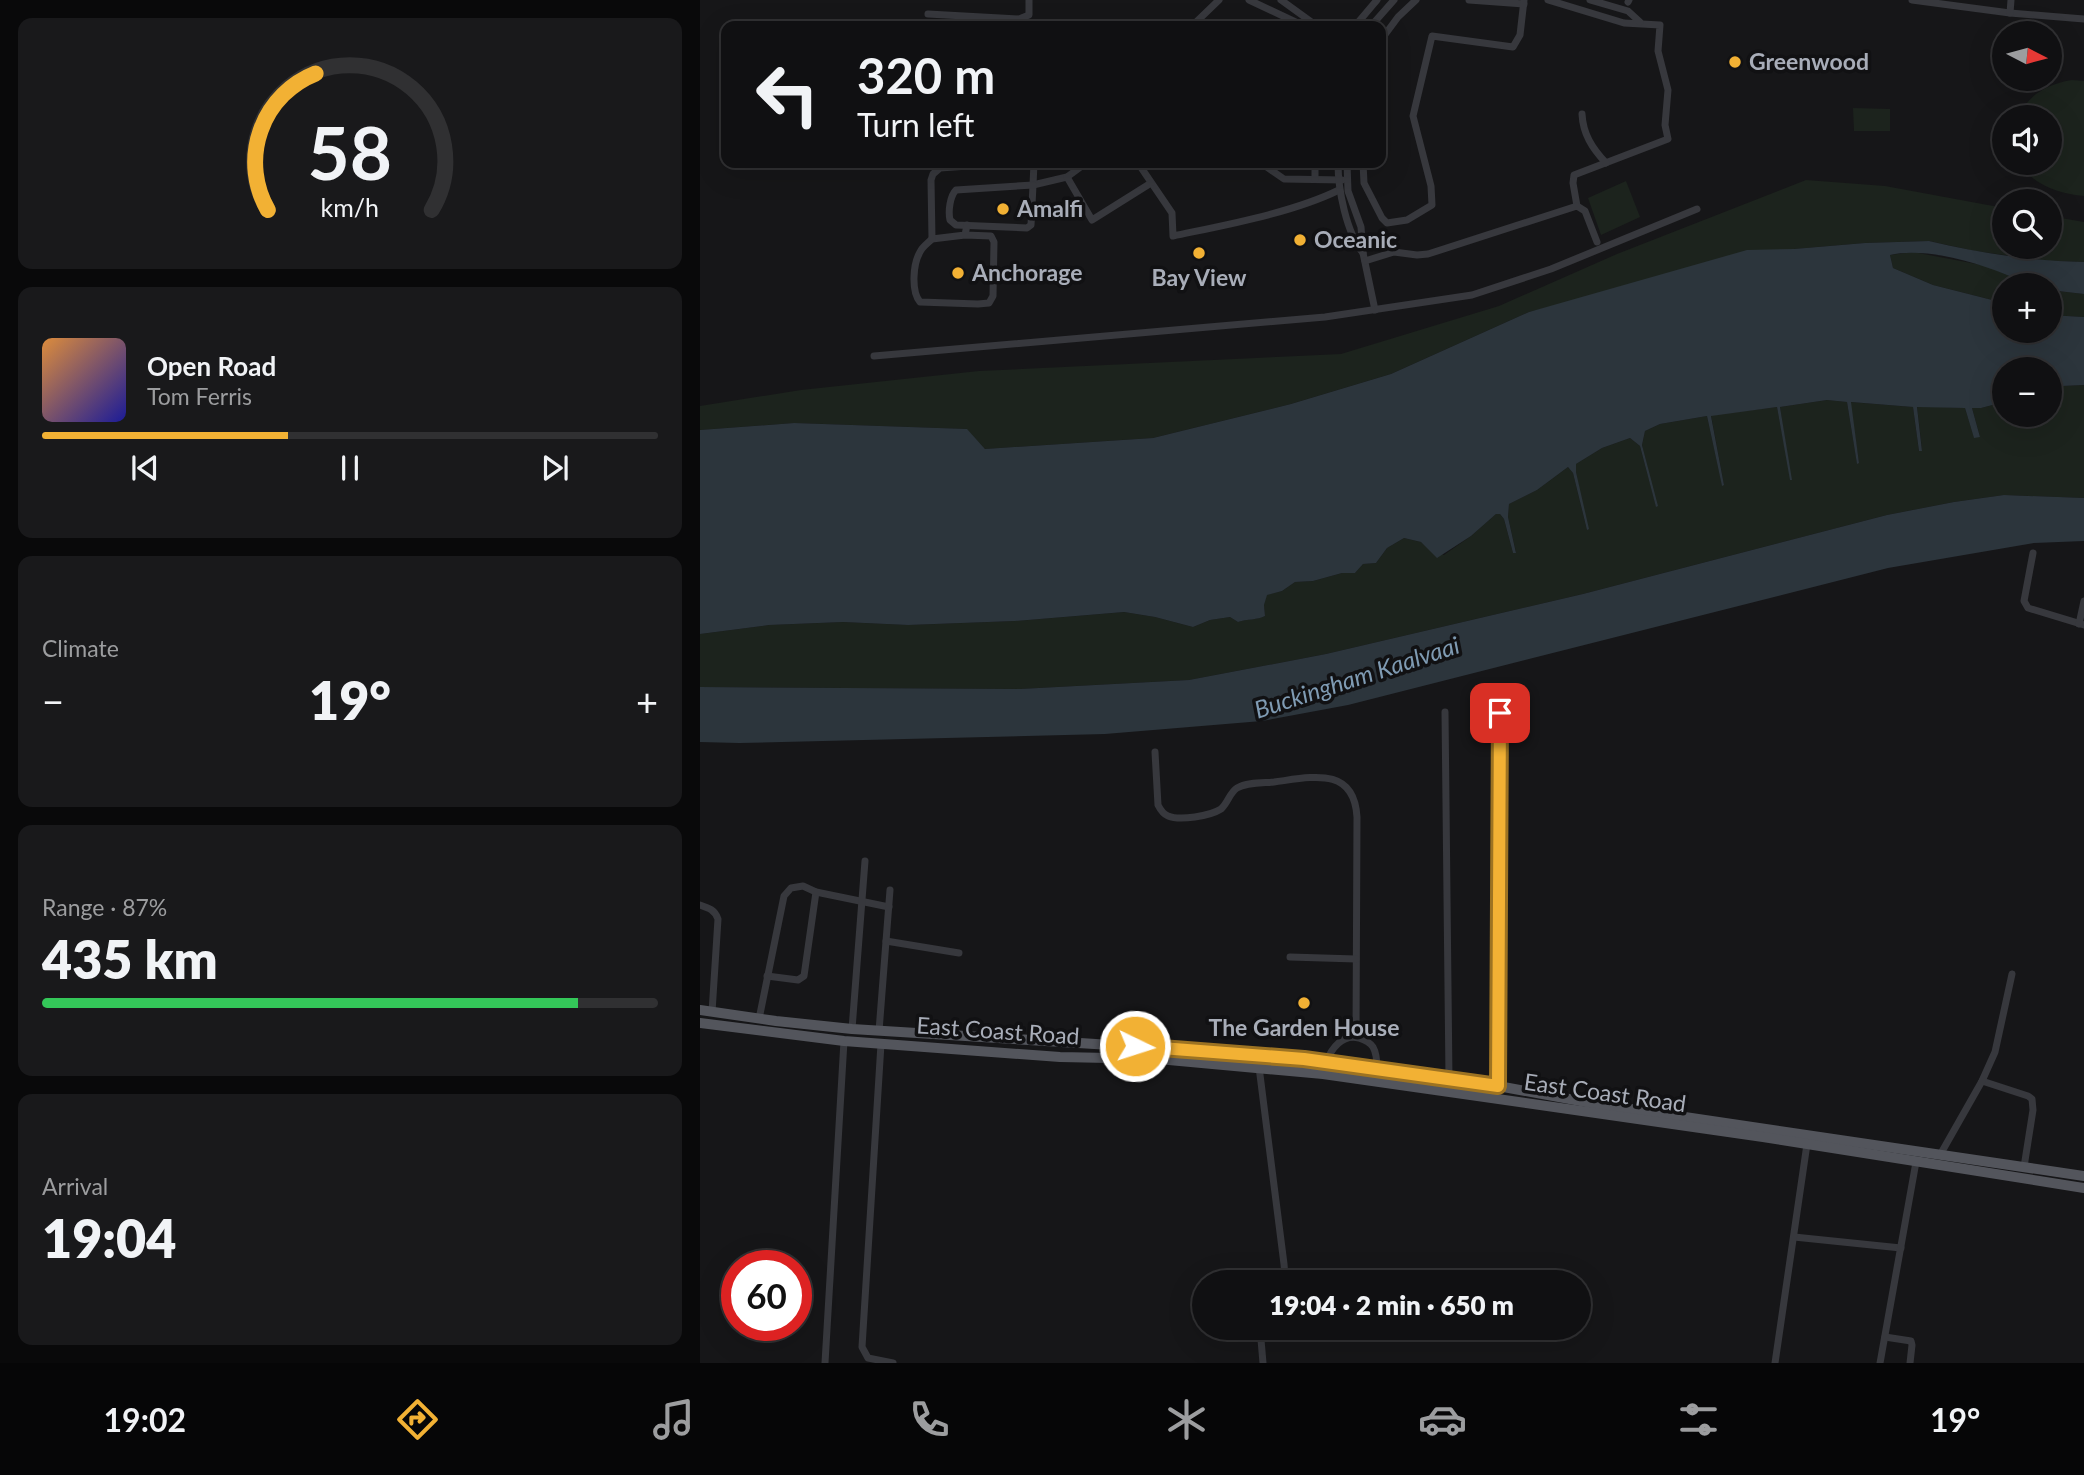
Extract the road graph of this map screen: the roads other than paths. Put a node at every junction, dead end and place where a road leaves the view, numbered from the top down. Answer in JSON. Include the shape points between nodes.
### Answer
{"nodes":[{"id":1,"x":1029,"y":0,"type":"edge"},
{"id":2,"x":1219,"y":0,"type":"edge"},
{"id":3,"x":1250,"y":0,"type":"edge"},
{"id":4,"x":1281,"y":0,"type":"edge"},
{"id":5,"x":1377,"y":0,"type":"edge"},
{"id":6,"x":1394,"y":0,"type":"edge"},
{"id":7,"x":1416,"y":0,"type":"edge"},
{"id":8,"x":1469,"y":0,"type":"edge"},
{"id":9,"x":1548,"y":0,"type":"edge"},
{"id":10,"x":1590,"y":0,"type":"edge"},
{"id":11,"x":1912,"y":0,"type":"edge"},
{"id":12,"x":2011,"y":0,"type":"edge"},
{"id":13,"x":1524,"y":2,"type":"edge"},
{"id":14,"x":1371,"y":7,"type":"junction"},
{"id":15,"x":2010,"y":13,"type":"junction"},
{"id":16,"x":928,"y":14,"type":"dead end"},
{"id":17,"x":949,"y":16,"type":"junction"},
{"id":18,"x":1380,"y":16,"type":"junction"},
{"id":19,"x":981,"y":17,"type":"junction"},
{"id":20,"x":2084,"y":19,"type":"edge"},
{"id":21,"x":948,"y":21,"type":"edge"},
{"id":22,"x":981,"y":21,"type":"edge"},
{"id":23,"x":1197,"y":21,"type":"edge"},
{"id":24,"x":1294,"y":21,"type":"edge"},
{"id":25,"x":1310,"y":21,"type":"edge"},
{"id":26,"x":1359,"y":21,"type":"edge"},
{"id":27,"x":1376,"y":21,"type":"edge"},
{"id":28,"x":1640,"y":23,"type":"junction"},
{"id":29,"x":1386,"y":34,"type":"edge"},
{"id":30,"x":1582,"y":114,"type":"dead end"},
{"id":31,"x":1606,"y":163,"type":"junction"},
{"id":32,"x":940,"y":168,"type":"edge"},
{"id":33,"x":1034,"y":168,"type":"edge"},
{"id":34,"x":1079,"y":168,"type":"edge"},
{"id":35,"x":1141,"y":168,"type":"edge"},
{"id":36,"x":1268,"y":168,"type":"edge"},
{"id":37,"x":1315,"y":168,"type":"edge"},
{"id":38,"x":1339,"y":168,"type":"edge"},
{"id":39,"x":1346,"y":168,"type":"edge"},
{"id":40,"x":1363,"y":168,"type":"edge"},
{"id":41,"x":1067,"y":177,"type":"junction"},
{"id":42,"x":1315,"y":179,"type":"junction"},
{"id":43,"x":1343,"y":180,"type":"junction"},
{"id":44,"x":1151,"y":183,"type":"junction"},
{"id":45,"x":1033,"y":185,"type":"junction"},
{"id":46,"x":1339,"y":190,"type":"junction"},
{"id":47,"x":1577,"y":206,"type":"junction"},
{"id":48,"x":1697,"y":209,"type":"dead end"},
{"id":49,"x":967,"y":225,"type":"junction"},
{"id":50,"x":965,"y":235,"type":"junction"},
{"id":51,"x":932,"y":239,"type":"junction"},
{"id":52,"x":1597,"y":242,"type":"dead end"},
{"id":53,"x":1364,"y":257,"type":"junction"},
{"id":54,"x":1375,"y":310,"type":"junction"},
{"id":55,"x":874,"y":356,"type":"dead end"},
{"id":56,"x":2033,"y":553,"type":"dead end"},
{"id":57,"x":2084,"y":601,"type":"edge"},
{"id":58,"x":2081,"y":625,"type":"edge"},
{"id":59,"x":1445,"y":712,"type":"dead end"},
{"id":60,"x":1500,"y":713,"type":"dead end"},
{"id":61,"x":1155,"y":752,"type":"dead end"},
{"id":62,"x":865,"y":861,"type":"dead end"},
{"id":63,"x":890,"y":890,"type":"dead end"},
{"id":64,"x":816,"y":892,"type":"junction"},
{"id":65,"x":863,"y":902,"type":"junction"},
{"id":66,"x":700,"y":905,"type":"edge"},
{"id":67,"x":889,"y":907,"type":"junction"},
{"id":68,"x":886,"y":941,"type":"junction"},
{"id":69,"x":959,"y":953,"type":"dead end"},
{"id":70,"x":1290,"y":957,"type":"dead end"},
{"id":71,"x":1356,"y":959,"type":"junction"},
{"id":72,"x":2012,"y":974,"type":"dead end"},
{"id":73,"x":767,"y":976,"type":"junction"},
{"id":74,"x":700,"y":1010,"type":"edge"},
{"id":75,"x":712,"y":1012,"type":"junction"},
{"id":76,"x":759,"y":1019,"type":"junction"},
{"id":77,"x":700,"y":1023,"type":"edge"},
{"id":78,"x":852,"y":1029,"type":"junction"},
{"id":79,"x":879,"y":1031,"type":"junction"},
{"id":80,"x":1356,"y":1037,"type":"junction"},
{"id":81,"x":844,"y":1041,"type":"junction"},
{"id":82,"x":881,"y":1044,"type":"junction"},
{"id":83,"x":1326,"y":1062,"type":"junction"},
{"id":84,"x":1259,"y":1067,"type":"junction"},
{"id":85,"x":1377,"y":1069,"type":"junction"},
{"id":86,"x":1449,"y":1079,"type":"junction"},
{"id":87,"x":1982,"y":1081,"type":"junction"},
{"id":88,"x":1498,"y":1086,"type":"junction"},
{"id":89,"x":1807,"y":1144,"type":"junction"},
{"id":90,"x":1940,"y":1154,"type":"junction"},
{"id":91,"x":1916,"y":1162,"type":"junction"},
{"id":92,"x":2024,"y":1167,"type":"junction"},
{"id":93,"x":2084,"y":1175,"type":"edge"},
{"id":94,"x":2084,"y":1188,"type":"edge"},
{"id":95,"x":1794,"y":1237,"type":"junction"},
{"id":96,"x":1901,"y":1248,"type":"junction"},
{"id":97,"x":1284,"y":1270,"type":"edge"},
{"id":98,"x":1885,"y":1337,"type":"junction"},
{"id":99,"x":1261,"y":1340,"type":"edge"},
{"id":100,"x":825,"y":1363,"type":"edge"},
{"id":101,"x":893,"y":1363,"type":"edge"},
{"id":102,"x":1263,"y":1363,"type":"edge"},
{"id":103,"x":1775,"y":1363,"type":"edge"},
{"id":104,"x":1880,"y":1363,"type":"edge"},
{"id":105,"x":1910,"y":1363,"type":"edge"}],
"edges":[{"from":1,"to":19,"type":"street","via":[[1025,18]]},
{"from":2,"to":23,"type":"street"},
{"from":3,"to":24,"type":"street"},
{"from":4,"to":25,"type":"street"},
{"from":5,"to":14,"type":"street"},
{"from":6,"to":18,"type":"street"},
{"from":7,"to":29,"type":"street"},
{"from":8,"to":13,"type":"street"},
{"from":9,"to":28,"type":"street","via":[[1624,23]]},
{"from":10,"to":28,"type":"street","via":[[1628,11]]},
{"from":11,"to":15,"type":"street"},
{"from":12,"to":15,"type":"street"},
{"from":13,"to":40,"type":"street","via":[[1520,35],[1513,47],[1432,36],[1413,116],[1432,205],[1407,220],[1387,223],[1364,183]]},
{"from":14,"to":18,"type":"street"},
{"from":14,"to":26,"type":"street"},
{"from":15,"to":20,"type":"street"},
{"from":16,"to":17,"type":"street"},
{"from":17,"to":19,"type":"street"},
{"from":17,"to":21,"type":"street"},
{"from":18,"to":27,"type":"street"},
{"from":19,"to":22,"type":"street"},
{"from":28,"to":31,"type":"street","via":[[1660,25],[1658,51],[1668,90],[1668,139]]},
{"from":30,"to":31,"type":"street","via":[[1588,139]]},
{"from":31,"to":47,"type":"street","via":[[1574,174]]},
{"from":32,"to":51,"type":"street","via":[[931,180]]},
{"from":33,"to":45,"type":"street"},
{"from":34,"to":41,"type":"street"},
{"from":35,"to":44,"type":"street"},
{"from":36,"to":42,"type":"street","via":[[1284,179]]},
{"from":37,"to":42,"type":"street"},
{"from":38,"to":43,"type":"street"},
{"from":39,"to":43,"type":"street"},
{"from":41,"to":44,"type":"street","via":[[1091,220]]},
{"from":41,"to":45,"type":"street"},
{"from":42,"to":43,"type":"street"},
{"from":43,"to":46,"type":"street"},
{"from":43,"to":53,"type":"street","via":[[1361,227]]},
{"from":44,"to":46,"type":"street","via":[[1172,213],[1173,236],[1292,208]]},
{"from":45,"to":49,"type":"street","via":[[1030,227]]},
{"from":45,"to":49,"type":"street","via":[[956,190],[950,220]]},
{"from":46,"to":53,"type":"street"},
{"from":47,"to":52,"type":"street","via":[[1585,211]]},
{"from":47,"to":53,"type":"street","via":[[1428,254]]},
{"from":48,"to":54,"type":"street","via":[[1551,269],[1472,295]]},
{"from":49,"to":50,"type":"street"},
{"from":50,"to":51,"type":"street"},
{"from":50,"to":51,"type":"street","via":[[991,236],[994,242],[989,303],[920,302],[916,298],[920,251]]},
{"from":53,"to":54,"type":"street"},
{"from":54,"to":55,"type":"street"},
{"from":56,"to":58,"type":"street","via":[[2024,601],[2028,608]]},
{"from":57,"to":58,"type":"street"},
{"from":59,"to":86,"type":"street"},
{"from":60,"to":88,"type":"street"},
{"from":61,"to":71,"type":"street","via":[[1158,804],[1172,817],[1197,817],[1219,810],[1234,790],[1245,785],[1314,777],[1348,788],[1357,817]]},
{"from":62,"to":65,"type":"street"},
{"from":63,"to":67,"type":"street"},
{"from":64,"to":65,"type":"street"},
{"from":64,"to":73,"type":"street","via":[[803,886],[786,892]]},
{"from":64,"to":73,"type":"street","via":[[804,976],[798,980]]},
{"from":65,"to":67,"type":"street"},
{"from":65,"to":78,"type":"street"},
{"from":66,"to":75,"type":"street","via":[[716,913],[718,919]]},
{"from":67,"to":68,"type":"street"},
{"from":68,"to":69,"type":"street"},
{"from":68,"to":79,"type":"street"},
{"from":70,"to":71,"type":"street"},
{"from":71,"to":80,"type":"street"},
{"from":72,"to":87,"type":"street","via":[[1996,1052]]},
{"from":73,"to":76,"type":"street"},
{"from":74,"to":75,"type":"main road","name":"East Coast Road"},
{"from":75,"to":76,"type":"main road","name":"East Coast Road"},
{"from":76,"to":78,"type":"main road","name":"East Coast Road"},
{"from":77,"to":81,"type":"main road","name":"East Coast Road"},
{"from":78,"to":79,"type":"main road","name":"East Coast Road"},
{"from":79,"to":83,"type":"main road","name":"East Coast Road"},
{"from":80,"to":83,"type":"street","via":[[1339,1041]]},
{"from":80,"to":85,"type":"street","via":[[1373,1046]]},
{"from":81,"to":82,"type":"main road","name":"East Coast Road"},
{"from":81,"to":100,"type":"street"},
{"from":82,"to":84,"type":"main road","name":"East Coast Road"},
{"from":82,"to":101,"type":"street","via":[[862,1347],[868,1358]]},
{"from":83,"to":85,"type":"main road","name":"East Coast Road"},
{"from":84,"to":89,"type":"main road","name":"East Coast Road"},
{"from":84,"to":97,"type":"street"},
{"from":85,"to":86,"type":"main road","name":"East Coast Road"},
{"from":86,"to":88,"type":"main road","name":"East Coast Road"},
{"from":87,"to":90,"type":"street"},
{"from":87,"to":92,"type":"street","via":[[2032,1099]]},
{"from":88,"to":90,"type":"main road","name":"East Coast Road"},
{"from":89,"to":91,"type":"main road","name":"East Coast Road"},
{"from":89,"to":95,"type":"street"},
{"from":90,"to":92,"type":"main road","name":"East Coast Road"},
{"from":91,"to":94,"type":"main road","name":"East Coast Road"},
{"from":91,"to":96,"type":"street"},
{"from":92,"to":93,"type":"main road","name":"East Coast Road"},
{"from":95,"to":96,"type":"street"},
{"from":95,"to":103,"type":"street"},
{"from":96,"to":98,"type":"street"},
{"from":98,"to":104,"type":"street"},
{"from":98,"to":105,"type":"street","via":[[1911,1341]]},
{"from":99,"to":102,"type":"street"}]}
